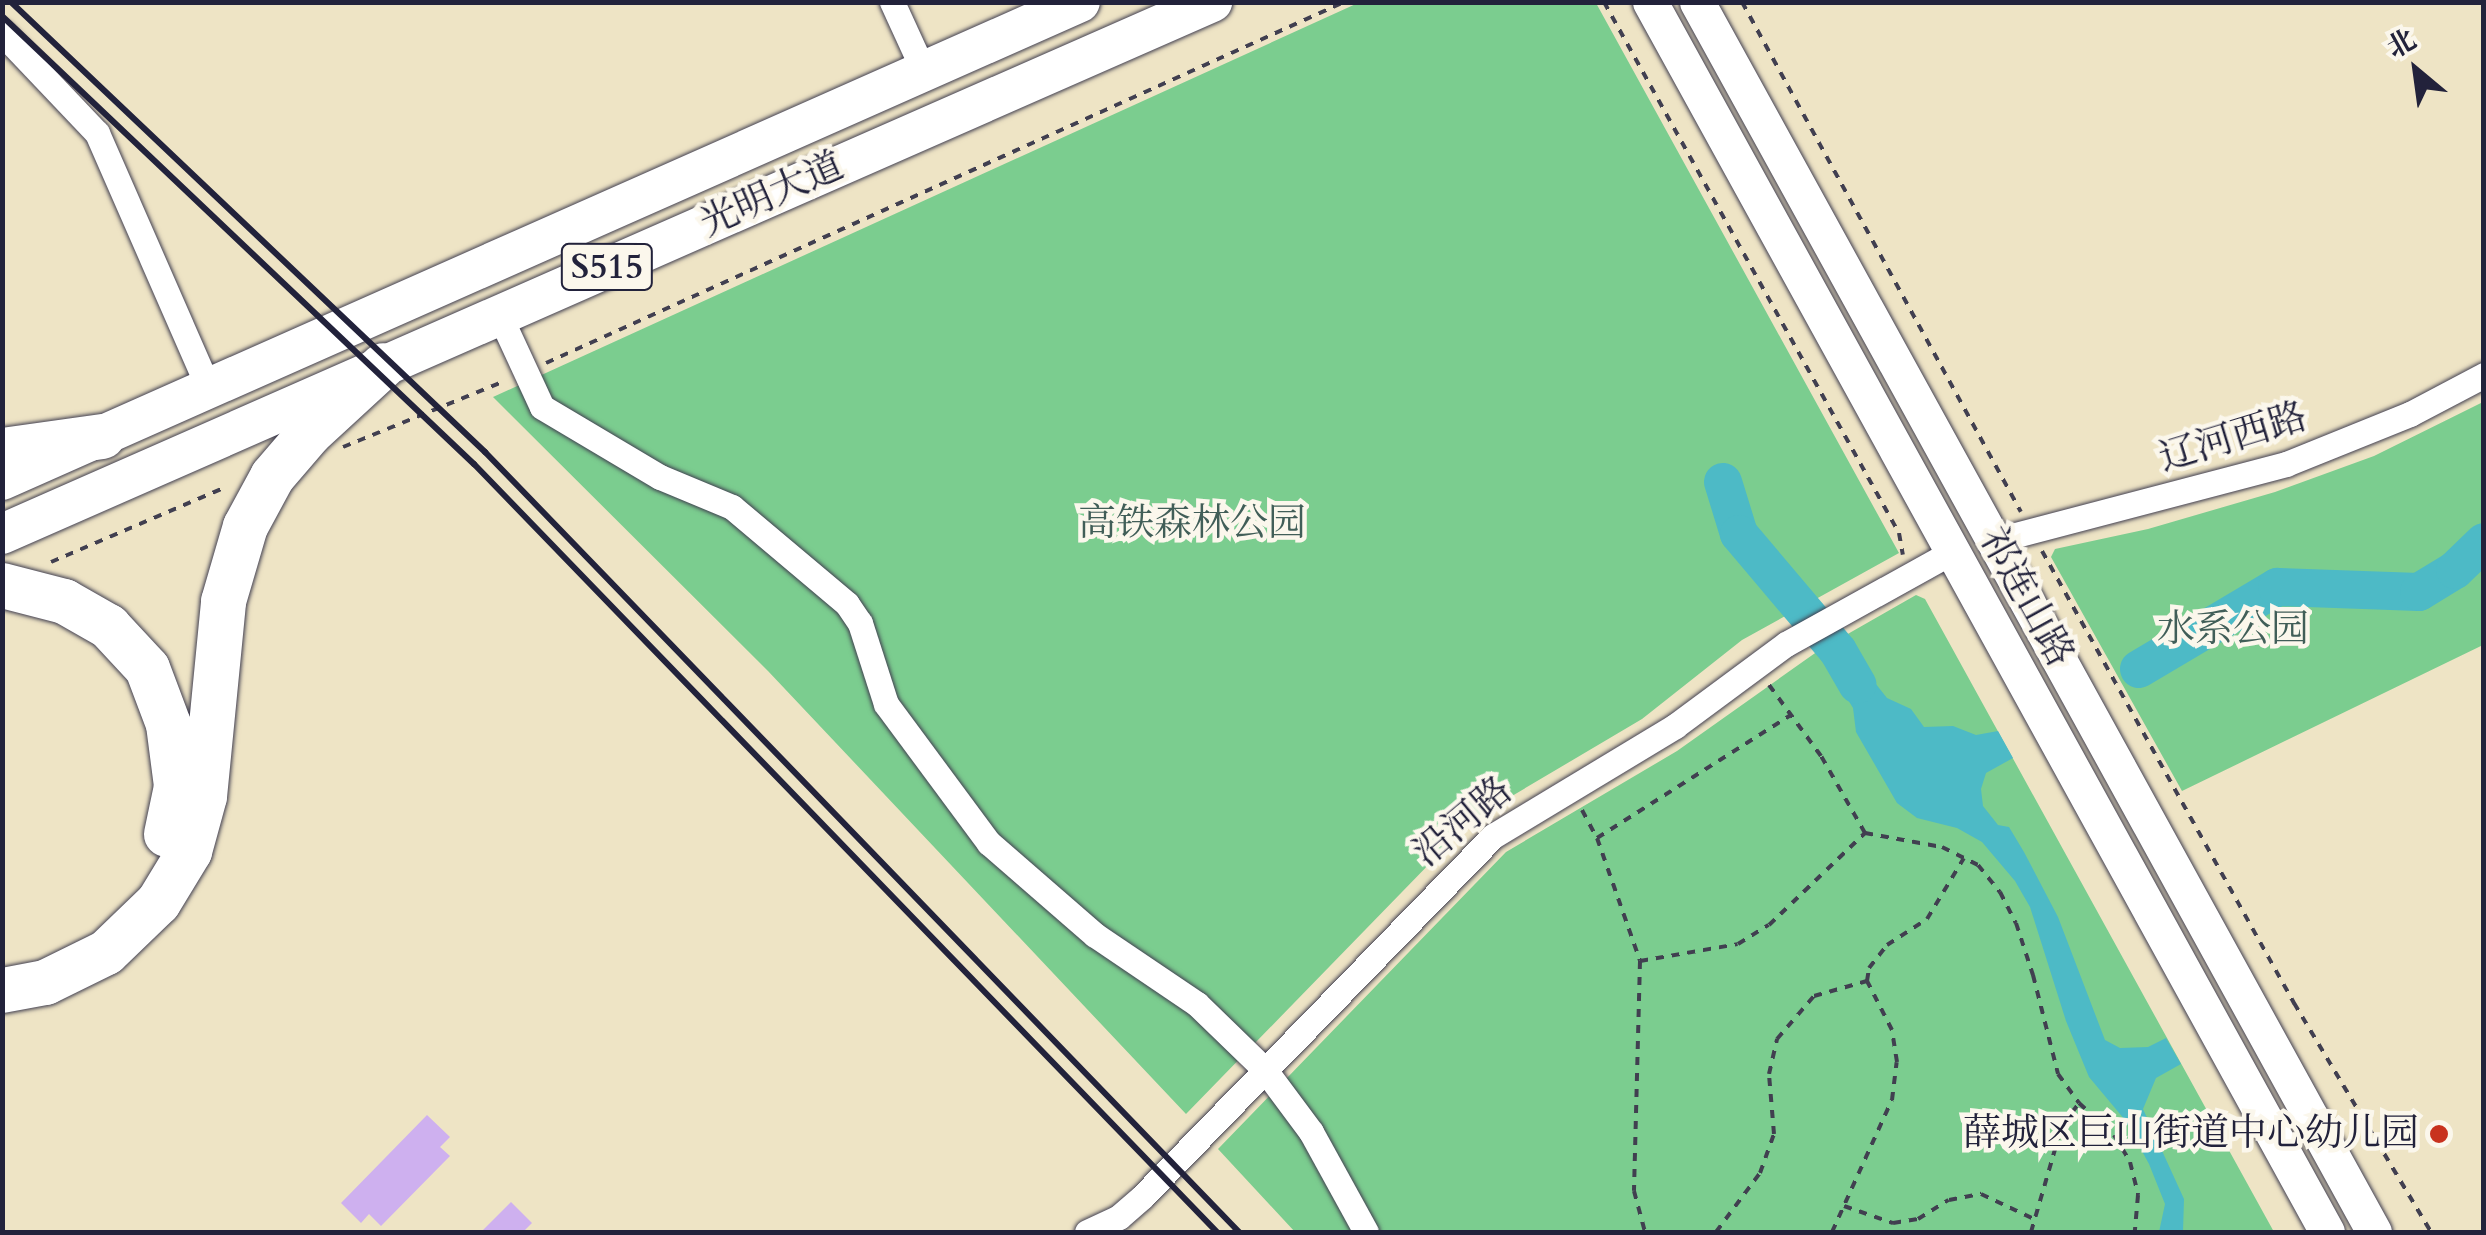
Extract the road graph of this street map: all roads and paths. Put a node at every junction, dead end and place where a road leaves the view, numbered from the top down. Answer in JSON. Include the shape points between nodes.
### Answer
{"nodes":[{"id":1,"x":892,"y":2,"type":"edge"},
{"id":2,"x":1080,"y":2,"type":"edge"},
{"id":3,"x":1212,"y":2,"type":"edge"},
{"id":4,"x":1344,"y":2,"type":"edge"},
{"id":5,"x":1604,"y":2,"type":"edge"},
{"id":6,"x":1650,"y":2,"type":"edge"},
{"id":7,"x":1697,"y":2,"type":"edge"},
{"id":8,"x":1742,"y":2,"type":"edge"},
{"id":9,"x":2,"y":33,"type":"edge"},
{"id":10,"x":924,"y":72,"type":"junction"},
{"id":11,"x":499,"y":314,"type":"junction"},
{"id":12,"x":384,"y":366,"type":"junction"},
{"id":13,"x":524,"y":373,"type":"junction"},
{"id":14,"x":2484,"y":375,"type":"edge"},
{"id":15,"x":210,"y":389,"type":"junction"},
{"id":16,"x":102,"y":436,"type":"junction"},
{"id":17,"x":2,"y":450,"type":"edge"},
{"id":18,"x":326,"y":454,"type":"dead end"},
{"id":19,"x":272,"y":476,"type":"junction"},
{"id":20,"x":2,"y":480,"type":"edge"},
{"id":21,"x":2032,"y":531,"type":"junction"},
{"id":22,"x":2,"y":534,"type":"edge"},
{"id":23,"x":1994,"y":541,"type":"junction"},
{"id":24,"x":1952,"y":552,"type":"junction"},
{"id":25,"x":1899,"y":561,"type":"dead end"},
{"id":26,"x":3,"y":585,"type":"edge"},
{"id":27,"x":1754,"y":664,"type":"junction"},
{"id":28,"x":1792,"y":715,"type":"junction"},
{"id":29,"x":1570,"y":788,"type":"junction"},
{"id":30,"x":1865,"y":833,"type":"junction"},
{"id":31,"x":1597,"y":838,"type":"junction"},
{"id":32,"x":1964,"y":858,"type":"junction"},
{"id":33,"x":1640,"y":961,"type":"junction"},
{"id":34,"x":2,"y":964,"type":"edge"},
{"id":35,"x":1867,"y":982,"type":"junction"},
{"id":36,"x":2,"y":990,"type":"edge"},
{"id":37,"x":1266,"y":1070,"type":"junction"},
{"id":38,"x":2079,"y":1102,"type":"junction"},
{"id":39,"x":1844,"y":1206,"type":"junction"},
{"id":40,"x":2036,"y":1220,"type":"junction"},
{"id":41,"x":1088,"y":1232,"type":"edge"},
{"id":42,"x":1366,"y":1232,"type":"edge"},
{"id":43,"x":1645,"y":1232,"type":"edge"},
{"id":44,"x":1716,"y":1232,"type":"edge"},
{"id":45,"x":1832,"y":1232,"type":"edge"},
{"id":46,"x":2031,"y":1232,"type":"edge"},
{"id":47,"x":2135,"y":1232,"type":"edge"},
{"id":48,"x":2327,"y":1232,"type":"edge"},
{"id":49,"x":2374,"y":1232,"type":"edge"},
{"id":50,"x":2432,"y":1232,"type":"edge"}],
"edges":[{"from":1,"to":10,"type":"street"},
{"from":2,"to":10,"type":"main road","name":"光明大道","number":"S515"},
{"from":3,"to":11,"type":"main road","name":"光明大道","number":"S515"},
{"from":4,"to":13,"type":"path"},
{"from":5,"to":25,"type":"path","via":[[1899,533]]},
{"from":6,"to":24,"type":"main road","name":"祁连山路"},
{"from":7,"to":23,"type":"main road","name":"祁连山路"},
{"from":8,"to":21,"type":"path"},
{"from":9,"to":15,"type":"street","via":[[96,132]]},
{"from":10,"to":15,"type":"main road","name":"光明大道","number":"S515"},
{"from":11,"to":12,"type":"main road","name":"光明大道","number":"S515"},
{"from":11,"to":13,"type":"street"},
{"from":12,"to":19,"type":"highway","via":[[308,433]]},
{"from":12,"to":22,"type":"main road","name":"光明大道","number":"S515"},
{"from":13,"to":18,"type":"path"},
{"from":13,"to":37,"type":"street","via":[[542,407],[660,477],[732,507],[848,604],[886,704],[989,843],[1094,935],[1197,1004]]},
{"from":14,"to":21,"type":"street","name":"辽河西路","via":[[2410,414],[2286,464]]},
{"from":15,"to":16,"type":"main road","name":"光明大道","number":"S515"},
{"from":16,"to":17,"type":"highway"},
{"from":16,"to":20,"type":"main road","name":"光明大道","number":"S515"},
{"from":19,"to":26,"type":"path","via":[[250,477]]},
{"from":19,"to":36,"type":"highway","via":[[246,526],[223,601],[213,734],[189,851],[158,902],[106,952],[45,982]]},
{"from":21,"to":23,"type":"street","name":"辽河西路"},
{"from":21,"to":50,"type":"path","via":[[2294,1003]]},
{"from":23,"to":49,"type":"main road","name":"祁连山路"},
{"from":24,"to":27,"type":"street","name":"沿河路"},
{"from":24,"to":48,"type":"main road","name":"祁连山路"},
{"from":26,"to":34,"type":"highway","via":[[64,601],[108,626],[147,668],[168,724],[176,786],[166,835],[130,894],[86,934]]},
{"from":27,"to":28,"type":"path"},
{"from":27,"to":29,"type":"street","name":"沿河路","via":[[1675,726]]},
{"from":28,"to":30,"type":"path"},
{"from":28,"to":31,"type":"path"},
{"from":29,"to":31,"type":"path"},
{"from":29,"to":37,"type":"street","name":"沿河路","via":[[1493,836]]},
{"from":30,"to":32,"type":"path","via":[[1906,837]]},
{"from":30,"to":33,"type":"path","via":[[1769,925],[1738,944]]},
{"from":31,"to":33,"type":"path"},
{"from":32,"to":35,"type":"path","via":[[1927,919],[1887,945],[1868,968]]},
{"from":32,"to":38,"type":"path","via":[[1978,865],[2016,922],[2048,1049]]},
{"from":33,"to":43,"type":"path","via":[[1634,1191]]},
{"from":35,"to":39,"type":"path","via":[[1892,1030],[1897,1062],[1892,1100]]},
{"from":35,"to":44,"type":"path","via":[[1814,996],[1777,1039],[1768,1074],[1774,1134],[1760,1173]]},
{"from":37,"to":41,"type":"street","name":"沿河路","via":[[1142,1197]]},
{"from":37,"to":42,"type":"street","via":[[1311,1132]]},
{"from":38,"to":40,"type":"path","via":[[2062,1124]]},
{"from":38,"to":47,"type":"path","via":[[2114,1135],[2130,1162],[2138,1195]]},
{"from":39,"to":40,"type":"path","via":[[1893,1224],[1982,1194]]},
{"from":39,"to":45,"type":"path"},
{"from":40,"to":46,"type":"path"}]}
